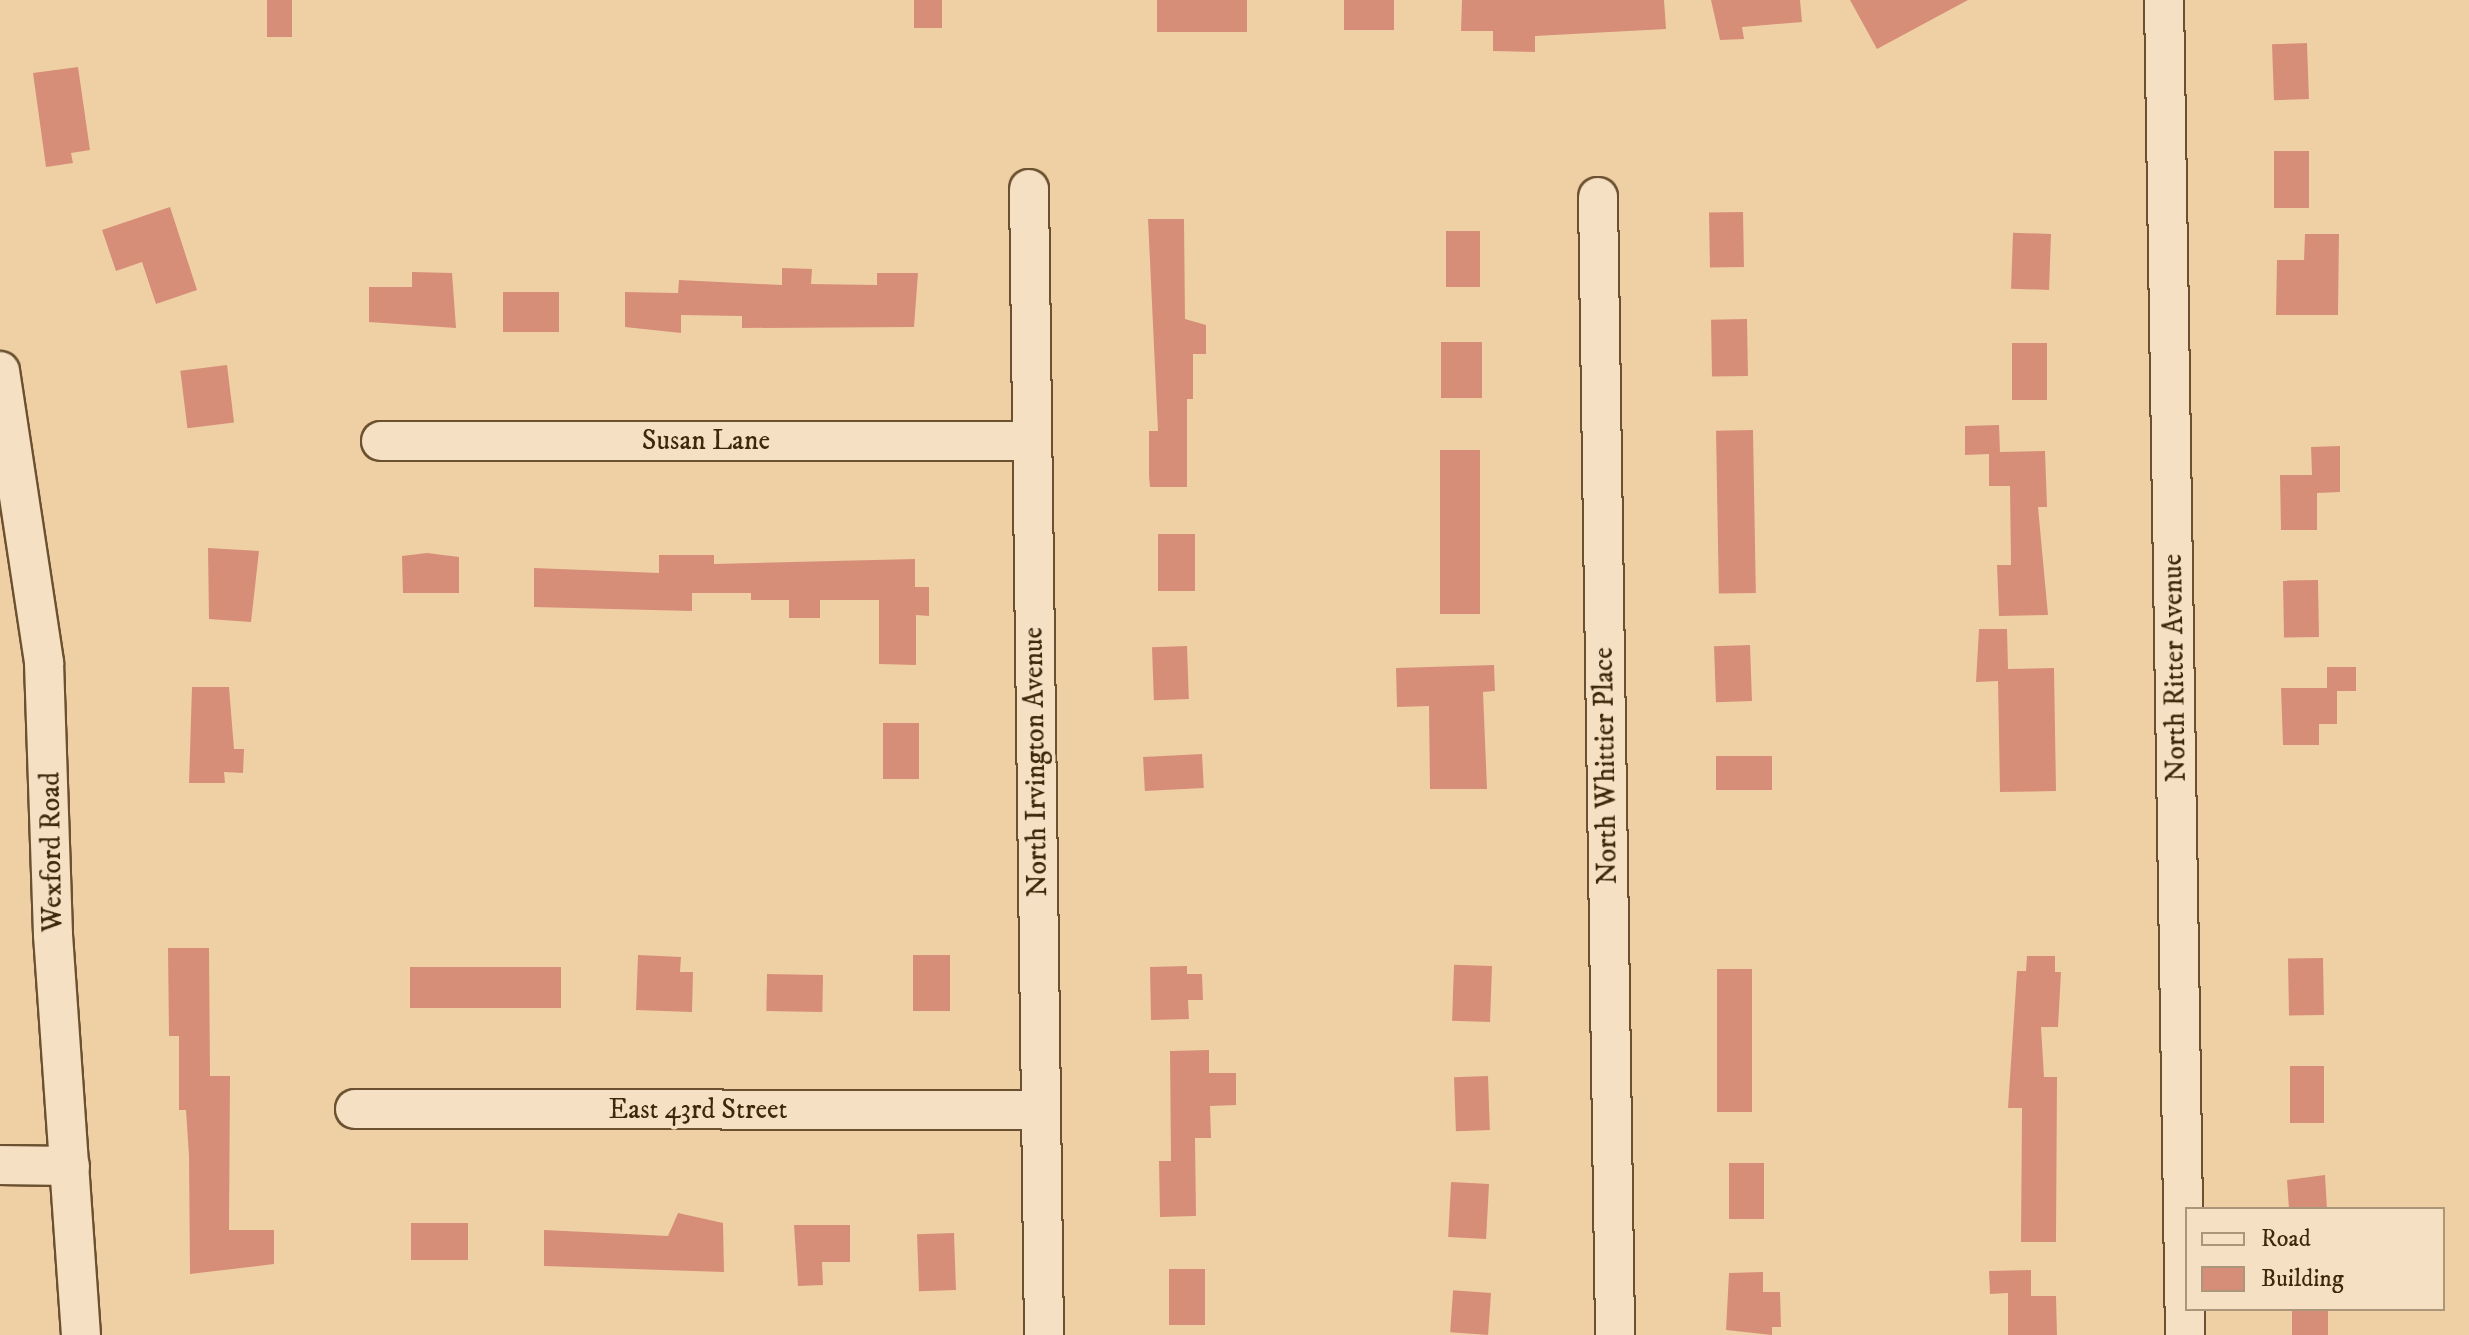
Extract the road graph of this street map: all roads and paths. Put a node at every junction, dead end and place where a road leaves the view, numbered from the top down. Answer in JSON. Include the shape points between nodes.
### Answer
{"nodes":[{"id":1,"x":2164,"y":0,"type":"edge"},
{"id":2,"x":1029,"y":189,"type":"dead end"},
{"id":3,"x":1598,"y":197,"type":"dead end"},
{"id":4,"x":0,"y":371,"type":"edge"},
{"id":5,"x":381,"y":441,"type":"dead end"},
{"id":6,"x":1032,"y":441,"type":"junction"},
{"id":7,"x":9,"y":463,"type":"edge"},
{"id":8,"x":355,"y":1109,"type":"dead end"},
{"id":9,"x":1041,"y":1110,"type":"junction"},
{"id":10,"x":0,"y":1165,"type":"edge"},
{"id":11,"x":70,"y":1166,"type":"junction"},
{"id":12,"x":81,"y":1335,"type":"edge"},
{"id":13,"x":1044,"y":1335,"type":"edge"},
{"id":14,"x":1615,"y":1335,"type":"edge"},
{"id":15,"x":2185,"y":1335,"type":"edge"}],
"edges":[{"from":1,"to":15,"type":"street","name":"North Ritter Avenue"},
{"from":2,"to":6,"type":"street","name":"North Irvington Avenue"},
{"from":3,"to":14,"type":"street","name":"North Whittier Place"},
{"from":4,"to":7,"type":"street","name":"Wexford Road"},
{"from":5,"to":6,"type":"street","name":"Susan Lane"},
{"from":6,"to":9,"type":"street","name":"North Irvington Avenue"},
{"from":7,"to":11,"type":"street","name":"Wexford Road","via":[[45,678]]},
{"from":8,"to":9,"type":"street","name":"East 43rd Street"},
{"from":9,"to":13,"type":"street","name":"North Irvington Avenue"},
{"from":10,"to":11,"type":"street"},
{"from":11,"to":12,"type":"street","name":"Wexford Road"}]}
